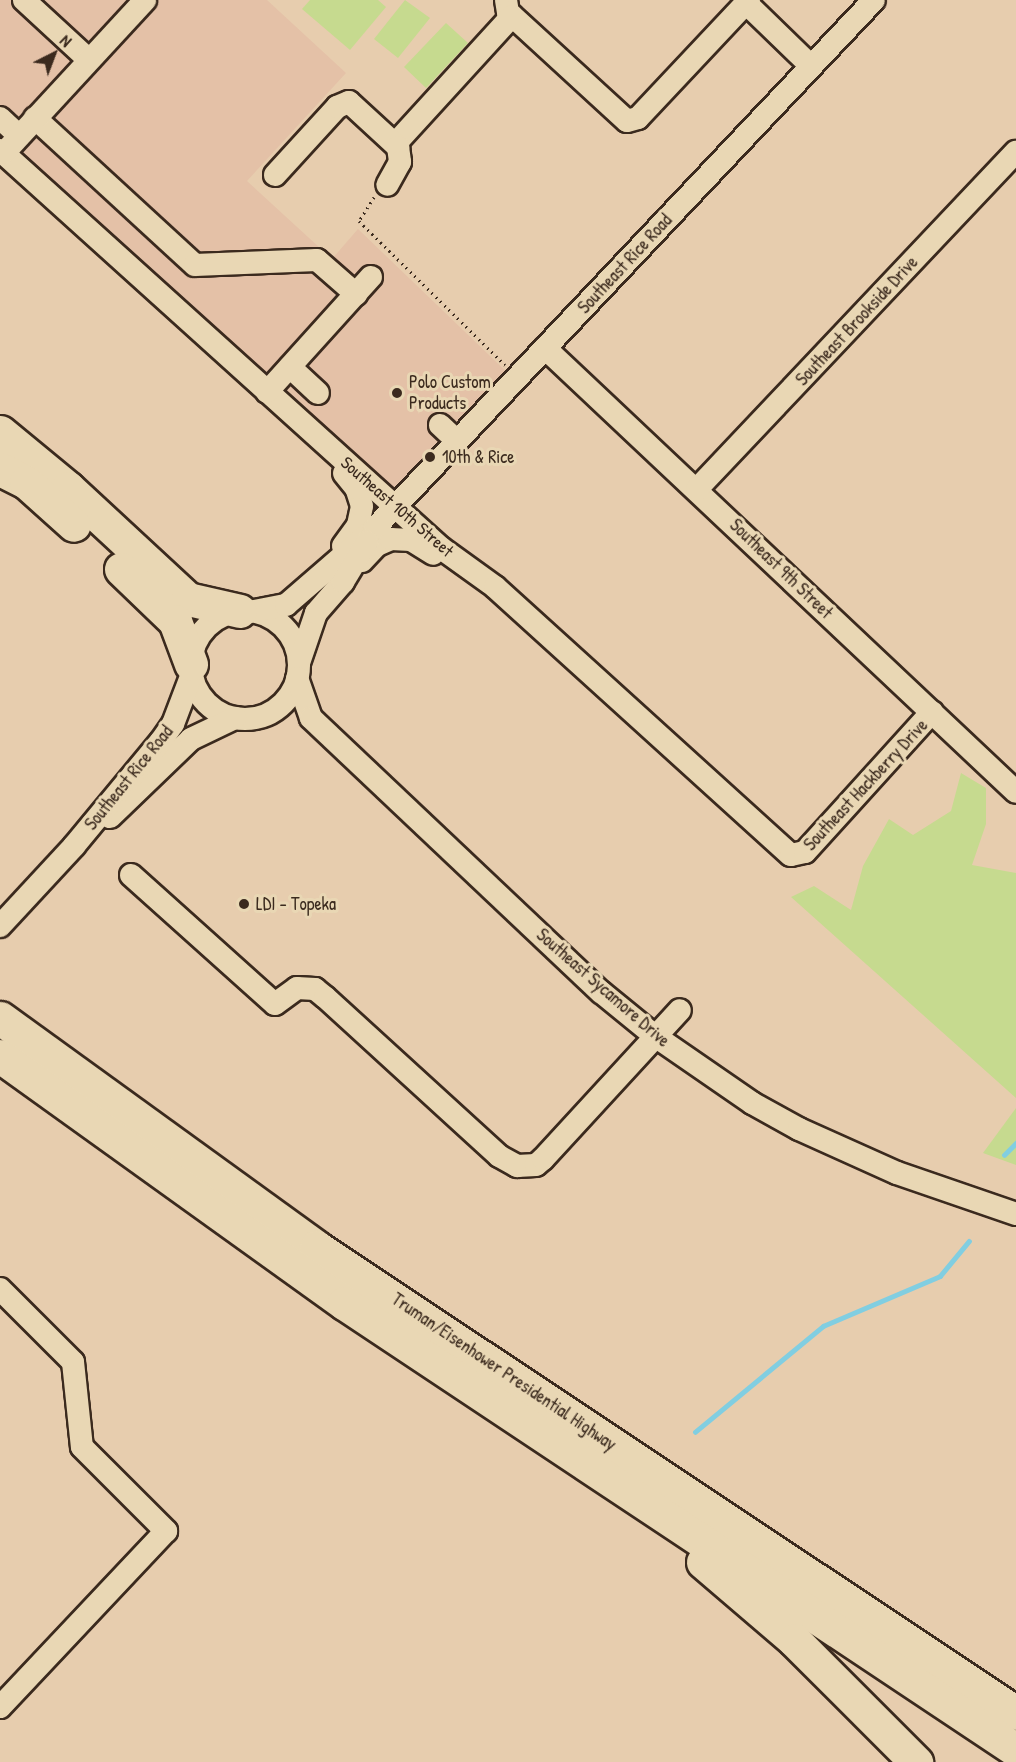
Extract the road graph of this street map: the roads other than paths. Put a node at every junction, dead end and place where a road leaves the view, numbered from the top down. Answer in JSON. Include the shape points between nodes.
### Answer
{"nodes":[{"id":1,"x":24,"y":0,"type":"edge"},
{"id":2,"x":145,"y":0,"type":"edge"},
{"id":3,"x":874,"y":0,"type":"edge"},
{"id":4,"x":747,"y":1,"type":"edge"},
{"id":5,"x":509,"y":8,"type":"edge"},
{"id":6,"x":89,"y":60,"type":"junction"},
{"id":7,"x":812,"y":66,"type":"junction"},
{"id":8,"x":0,"y":118,"type":"edge"},
{"id":9,"x":36,"y":118,"type":"junction"},
{"id":10,"x":20,"y":136,"type":"junction"},
{"id":11,"x":396,"y":142,"type":"junction"},
{"id":12,"x":2,"y":152,"type":"edge"},
{"id":13,"x":1016,"y":152,"type":"edge"},
{"id":14,"x":275,"y":175,"type":"dead end"},
{"id":15,"x":382,"y":188,"type":"road end"},
{"id":16,"x":371,"y":277,"type":"dead end"},
{"id":17,"x":356,"y":294,"type":"junction"},
{"id":18,"x":545,"y":348,"type":"junction"},
{"id":19,"x":290,"y":367,"type":"junction"},
{"id":20,"x":267,"y":392,"type":"junction"},
{"id":21,"x":318,"y":393,"type":"dead end"},
{"id":22,"x":440,"y":425,"type":"dead end"},
{"id":23,"x":0,"y":432,"type":"edge"},
{"id":24,"x":311,"y":432,"type":"junction"},
{"id":25,"x":458,"y":441,"type":"junction"},
{"id":26,"x":0,"y":469,"type":"edge"},
{"id":27,"x":697,"y":489,"type":"junction"},
{"id":28,"x":395,"y":507,"type":"junction"},
{"id":29,"x":469,"y":569,"type":"junction"},
{"id":30,"x":334,"y":575,"type":"junction"},
{"id":31,"x":245,"y":611,"type":"junction"},
{"id":32,"x":191,"y":669,"type":"junction"},
{"id":33,"x":298,"y":671,"type":"junction"},
{"id":34,"x":932,"y":712,"type":"junction"},
{"id":35,"x":235,"y":718,"type":"junction"},
{"id":36,"x":1016,"y":792,"type":"edge"},
{"id":37,"x":74,"y":846,"type":"junction"},
{"id":38,"x":798,"y":855,"type":"joint"},
{"id":39,"x":131,"y":875,"type":"dead end"},
{"id":40,"x":2,"y":923,"type":"edge"},
{"id":41,"x":680,"y":1010,"type":"dead end"},
{"id":42,"x":1,"y":1018,"type":"edge"},
{"id":43,"x":655,"y":1036,"type":"junction"},
{"id":44,"x":0,"y":1056,"type":"edge"},
{"id":45,"x":1016,"y":1214,"type":"edge"},
{"id":46,"x":0,"y":1289,"type":"edge"},
{"id":47,"x":582,"y":1461,"type":"junction"},
{"id":48,"x":0,"y":1707,"type":"edge"},
{"id":49,"x":1016,"y":1713,"type":"edge"},
{"id":50,"x":1016,"y":1750,"type":"edge"},
{"id":51,"x":916,"y":1762,"type":"edge"}],
"edges":[{"from":1,"to":6,"type":"street"},
{"from":2,"to":6,"type":"street"},
{"from":3,"to":7,"type":"street","name":"Southeast Rice Road"},
{"from":4,"to":5,"type":"street","via":[[632,121],[618,117]]},
{"from":4,"to":7,"type":"street"},
{"from":5,"to":11,"type":"street"},
{"from":6,"to":9,"type":"street"},
{"from":7,"to":18,"type":"street","name":"Southeast Rice Road"},
{"from":8,"to":10,"type":"street"},
{"from":9,"to":10,"type":"street"},
{"from":9,"to":17,"type":"street","via":[[195,265],[317,260]]},
{"from":10,"to":12,"type":"street"},
{"from":11,"to":14,"type":"street","via":[[356,105],[343,103]]},
{"from":11,"to":15,"type":"street","via":[[400,162]]},
{"from":12,"to":20,"type":"street","name":"Southeast 10th Street"},
{"from":13,"to":27,"type":"street","name":"Southeast Brookside Drive"},
{"from":16,"to":17,"type":"street"},
{"from":17,"to":19,"type":"street"},
{"from":18,"to":25,"type":"street","name":"Southeast Rice Road"},
{"from":18,"to":27,"type":"street","name":"Southeast 9th Street"},
{"from":19,"to":20,"type":"street"},
{"from":19,"to":21,"type":"street"},
{"from":20,"to":24,"type":"street","name":"Southeast 10th Street"},
{"from":22,"to":25,"type":"street"},
{"from":23,"to":31,"type":"highway","via":[[68,488],[188,599],[220,610]]},
{"from":24,"to":28,"type":"street","name":"Southeast 10th Street"},
{"from":24,"to":30,"type":"street","via":[[361,498],[358,525]]},
{"from":25,"to":28,"type":"street","name":"Southeast Rice Road"},
{"from":26,"to":32,"type":"highway","via":[[26,482],[53,505],[170,617],[181,631]]},
{"from":27,"to":34,"type":"street","name":"Southeast 9th Street"},
{"from":28,"to":29,"type":"street","name":"Southeast 10th Street"},
{"from":28,"to":30,"type":"street","name":"Southeast Rice Road"},
{"from":29,"to":30,"type":"street","via":[[411,540],[391,539]]},
{"from":29,"to":38,"type":"street","name":"Southeast 10th Street","via":[[495,587],[787,852]]},
{"from":30,"to":31,"type":"street","name":"Southeast Rice Road","via":[[286,605]]},
{"from":30,"to":33,"type":"street","name":"Southeast Rice Road","via":[[316,613]]},
{"from":31,"to":32,"type":"street","via":[[227,614],[205,628],[198,639]]},
{"from":31,"to":33,"type":"street","via":[[268,617],[284,629],[295,645]]},
{"from":32,"to":35,"type":"street","via":[[198,692],[210,706]]},
{"from":32,"to":37,"type":"street","name":"Southeast Rice Road","via":[[173,724]]},
{"from":33,"to":35,"type":"street","via":[[279,707],[258,717]]},
{"from":33,"to":43,"type":"street","name":"Southeast Sycamore Drive","via":[[311,718],[601,992]]},
{"from":34,"to":36,"type":"street","name":"Southeast 9th Street"},
{"from":34,"to":38,"type":"street","name":"Southeast Hackberry Drive"},
{"from":35,"to":37,"type":"street","name":"Southeast Rice Road","via":[[191,739],[119,810]]},
{"from":37,"to":40,"type":"street","name":"Southeast Rice Road"},
{"from":39,"to":43,"type":"street","via":[[275,1004],[297,988],[315,990],[325,997],[499,1156],[517,1166],[536,1165],[543,1159]]},
{"from":41,"to":43,"type":"street"},
{"from":42,"to":49,"type":"highway","name":"Truman/Eisenhower Presidential Highway","via":[[316,1247]]},
{"from":43,"to":45,"type":"street","name":"Southeast Sycamore Drive","via":[[752,1103],[799,1129],[897,1173]]},
{"from":44,"to":47,"type":"highway","name":"Truman/Eisenhower Presidential Highway","via":[[236,1229]]},
{"from":46,"to":48,"type":"street","via":[[73,1362],[82,1447],[166,1532]]},
{"from":47,"to":50,"type":"highway","name":"Truman/Eisenhower Presidential Highway"},
{"from":47,"to":51,"type":"highway","via":[[794,1640]]}]}
